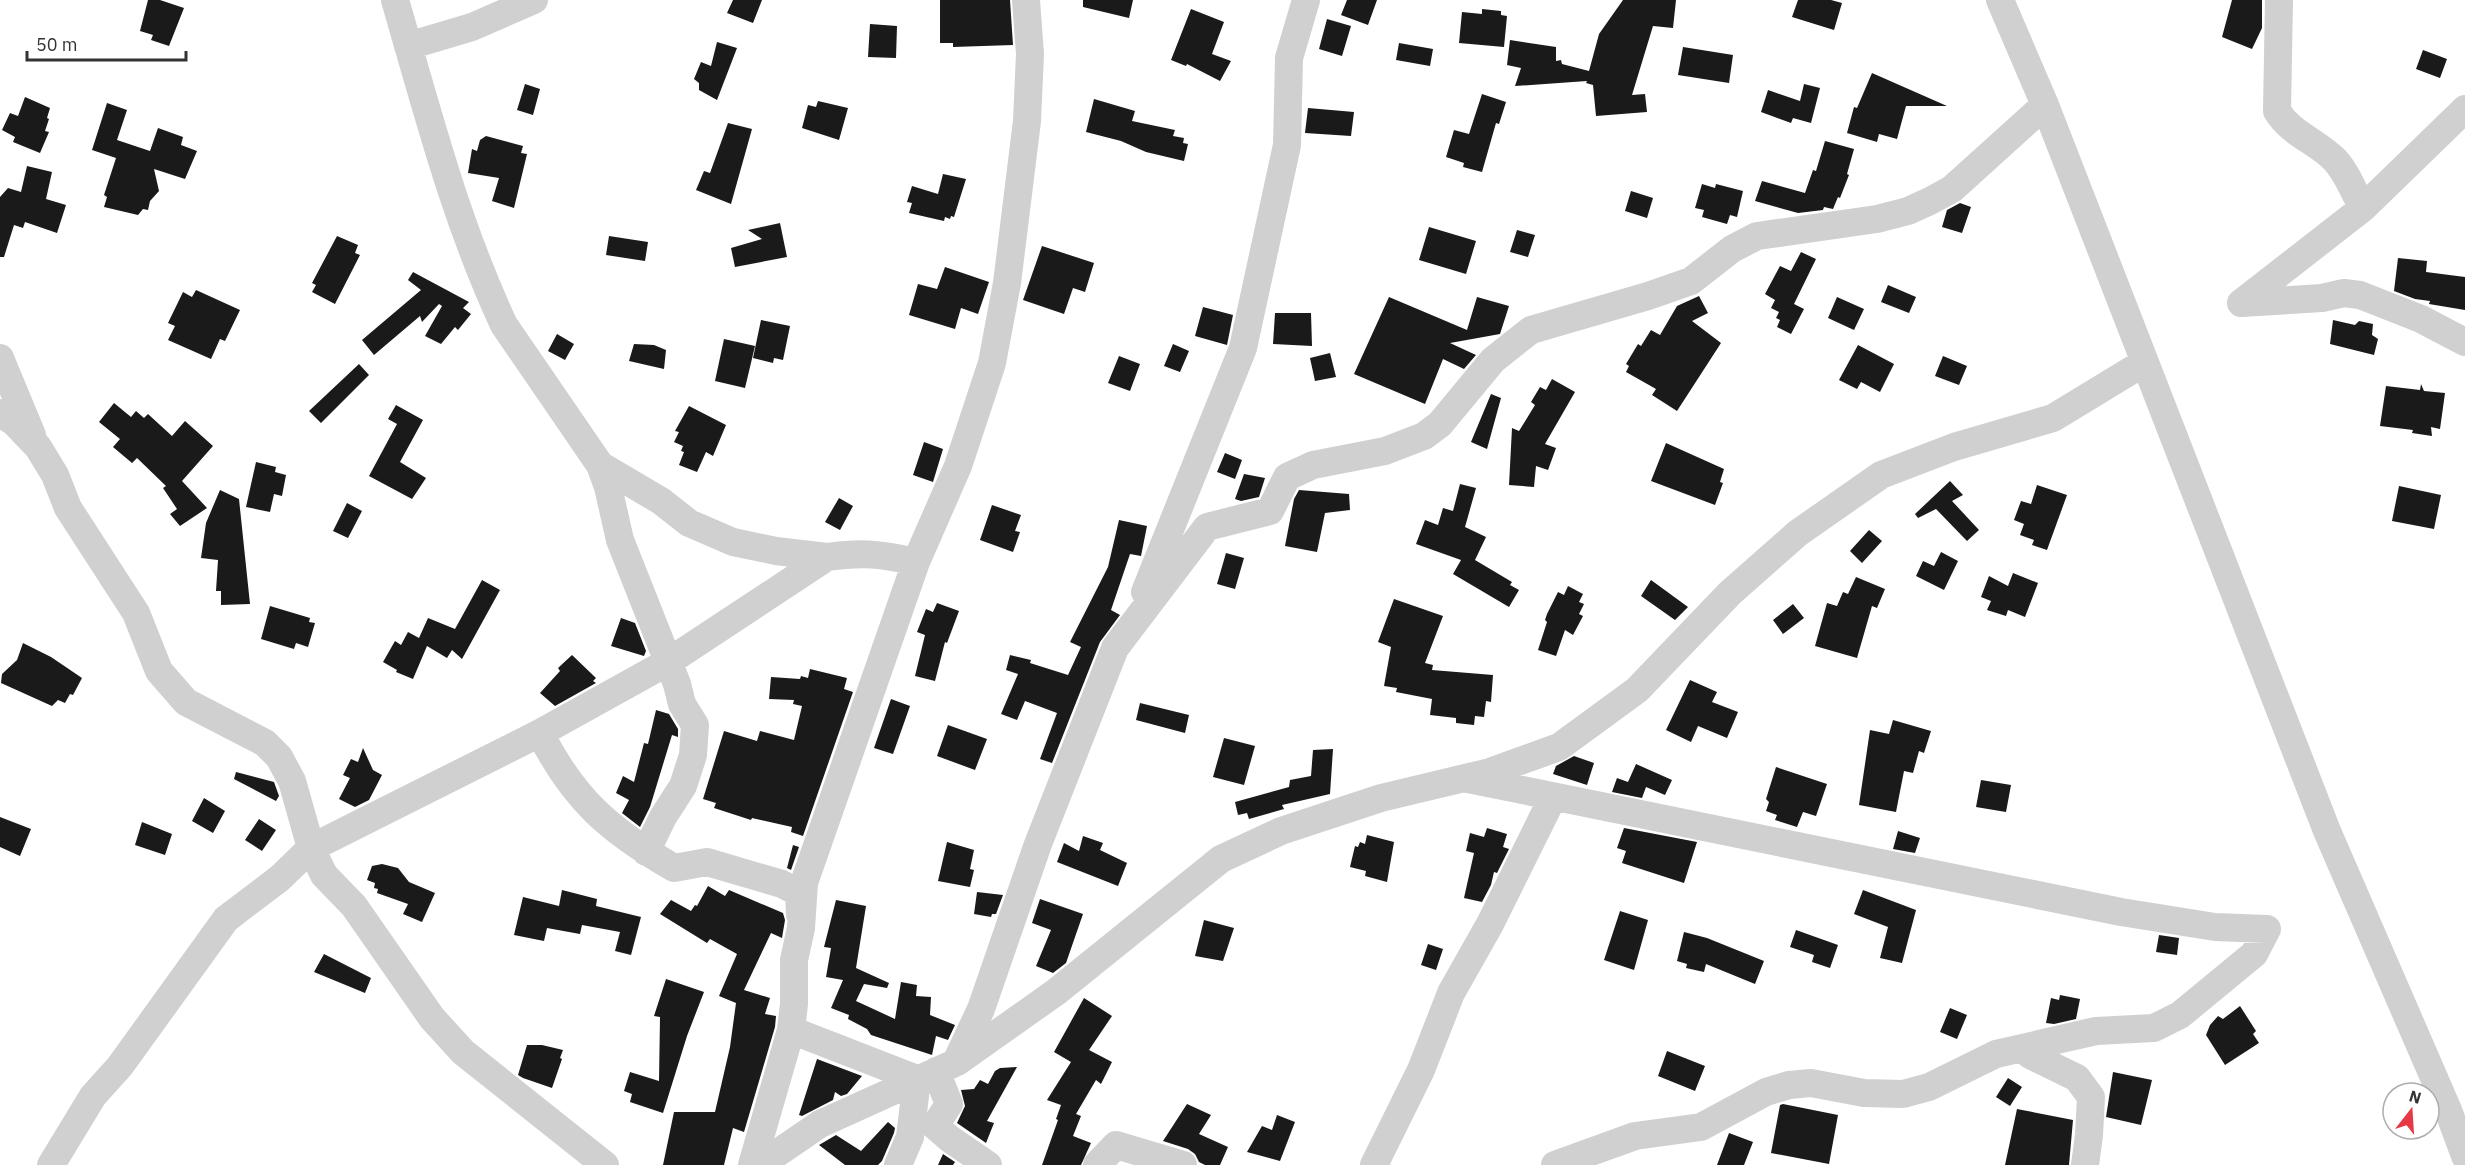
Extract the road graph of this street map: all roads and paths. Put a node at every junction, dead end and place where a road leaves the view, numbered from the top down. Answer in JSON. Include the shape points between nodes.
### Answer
{"nodes":[{"id":1,"x":395,"y":0,"type":"edge"},
{"id":2,"x":534,"y":0,"type":"edge"},
{"id":3,"x":1026,"y":0,"type":"edge"},
{"id":4,"x":1306,"y":0,"type":"edge"},
{"id":5,"x":2000,"y":0,"type":"edge"},
{"id":6,"x":2279,"y":0,"type":"edge"},
{"id":7,"x":408,"y":46,"type":"junction"},
{"id":8,"x":2045,"y":105,"type":"junction"},
{"id":9,"x":2465,"y":109,"type":"edge"},
{"id":10,"x":2363,"y":208,"type":"junction"},
{"id":11,"x":2465,"y":342,"type":"edge"},
{"id":12,"x":0,"y":358,"type":"edge"},
{"id":13,"x":2145,"y":362,"type":"junction"},
{"id":14,"x":0,"y":413,"type":"edge"},
{"id":15,"x":38,"y":447,"type":"junction"},
{"id":16,"x":600,"y":465,"type":"junction"},
{"id":17,"x":827,"y":557,"type":"junction"},
{"id":18,"x":916,"y":562,"type":"junction"},
{"id":19,"x":1131,"y":626,"type":"junction"},
{"id":20,"x":669,"y":662,"type":"junction"},
{"id":21,"x":540,"y":733,"type":"junction"},
{"id":22,"x":1466,"y":778,"type":"junction"},
{"id":23,"x":1553,"y":797,"type":"junction"},
{"id":24,"x":311,"y":848,"type":"junction"},
{"id":25,"x":646,"y":852,"type":"junction"},
{"id":26,"x":801,"y":928,"type":"junction"},
{"id":27,"x":791,"y":1030,"type":"junction"},
{"id":28,"x":2022,"y":1048,"type":"junction"},
{"id":29,"x":936,"y":1071,"type":"junction"},
{"id":30,"x":910,"y":1137,"type":"junction"},
{"id":31,"x":2465,"y":1156,"type":"edge"},
{"id":32,"x":51,"y":1165,"type":"edge"},
{"id":33,"x":604,"y":1165,"type":"edge"},
{"id":34,"x":752,"y":1165,"type":"edge"},
{"id":35,"x":760,"y":1165,"type":"edge"},
{"id":36,"x":898,"y":1165,"type":"edge"},
{"id":37,"x":912,"y":1165,"type":"edge"},
{"id":38,"x":988,"y":1165,"type":"edge"},
{"id":39,"x":1097,"y":1165,"type":"edge"},
{"id":40,"x":1183,"y":1165,"type":"edge"},
{"id":41,"x":1374,"y":1165,"type":"edge"},
{"id":42,"x":1555,"y":1165,"type":"edge"},
{"id":43,"x":2085,"y":1165,"type":"edge"}],
"edges":[{"from":1,"to":7,"type":"street"},
{"from":2,"to":7,"type":"street","via":[[471,27]]},
{"from":3,"to":18,"type":"street","via":[[1030,54],[1027,121],[1007,283],[992,363],[958,466]]},
{"from":4,"to":19,"type":"street","via":[[1288,58],[1287,145],[1243,348]]},
{"from":5,"to":8,"type":"street"},
{"from":6,"to":10,"type":"street","via":[[2277,111],[2285,124],[2341,167]]},
{"from":7,"to":16,"type":"street","via":[[444,170],[504,325]]},
{"from":8,"to":13,"type":"street"},
{"from":8,"to":19,"type":"street","via":[[1952,189],[1908,211],[1757,236],[1732,249],[1691,281],[1531,330],[1493,360],[1440,424],[1424,436],[1385,451],[1313,465],[1287,477],[1270,511],[1207,526]]},
{"from":9,"to":10,"type":"street"},
{"from":10,"to":11,"type":"street","via":[[2241,303],[2344,293],[2421,319]]},
{"from":12,"to":15,"type":"street"},
{"from":13,"to":22,"type":"street","via":[[2053,417],[1954,447],[1881,475],[1798,533],[1730,593],[1636,690],[1559,747]]},
{"from":13,"to":31,"type":"street","via":[[2327,831]]},
{"from":14,"to":15,"type":"street"},
{"from":15,"to":24,"type":"street","via":[[68,508],[136,613],[159,671],[186,702],[265,743],[279,757],[292,781]]},
{"from":16,"to":17,"type":"street","via":[[661,501],[689,524],[733,542]]},
{"from":16,"to":20,"type":"street","via":[[620,540]]},
{"from":17,"to":18,"type":"street","via":[[859,553]]},
{"from":17,"to":20,"type":"street"},
{"from":18,"to":26,"type":"street","via":[[804,883]]},
{"from":19,"to":29,"type":"street","via":[[1115,648],[1038,844],[981,1009]]},
{"from":20,"to":21,"type":"street"},
{"from":20,"to":25,"type":"street","via":[[682,704],[695,725],[693,755],[683,786]]},
{"from":21,"to":24,"type":"street"},
{"from":21,"to":25,"type":"street","via":[[573,789],[616,831]]},
{"from":22,"to":23,"type":"street"},
{"from":22,"to":29,"type":"street","via":[[1381,798],[1281,831],[1221,859],[1056,992]]},
{"from":23,"to":28,"type":"street","via":[[2121,912],[2215,927],[2267,929],[2254,954],[2166,1023],[2154,1028],[2096,1031]]},
{"from":23,"to":41,"type":"street","via":[[1490,924],[1450,993],[1416,1081]]},
{"from":24,"to":32,"type":"street","via":[[280,878],[226,919],[120,1066],[93,1096]]},
{"from":24,"to":33,"type":"street","via":[[324,874],[354,906],[432,1018],[463,1052]]},
{"from":25,"to":26,"type":"street","via":[[674,868],[707,862],[773,881],[799,893]]},
{"from":26,"to":27,"type":"street","via":[[794,960]]},
{"from":27,"to":29,"type":"street"},
{"from":27,"to":34,"type":"street"},
{"from":28,"to":42,"type":"street","via":[[1996,1054],[1929,1087],[1903,1094],[1864,1093],[1811,1083],[1789,1085],[1766,1092],[1701,1127],[1635,1136]]},
{"from":28,"to":43,"type":"street","via":[[2077,1078],[2091,1097]]},
{"from":29,"to":30,"type":"street"},
{"from":29,"to":35,"type":"street","via":[[820,1124]]},
{"from":29,"to":38,"type":"street","via":[[949,1104],[935,1126]]},
{"from":30,"to":36,"type":"street"},
{"from":30,"to":37,"type":"street"},
{"from":39,"to":40,"type":"street","via":[[1116,1144]]}]}
